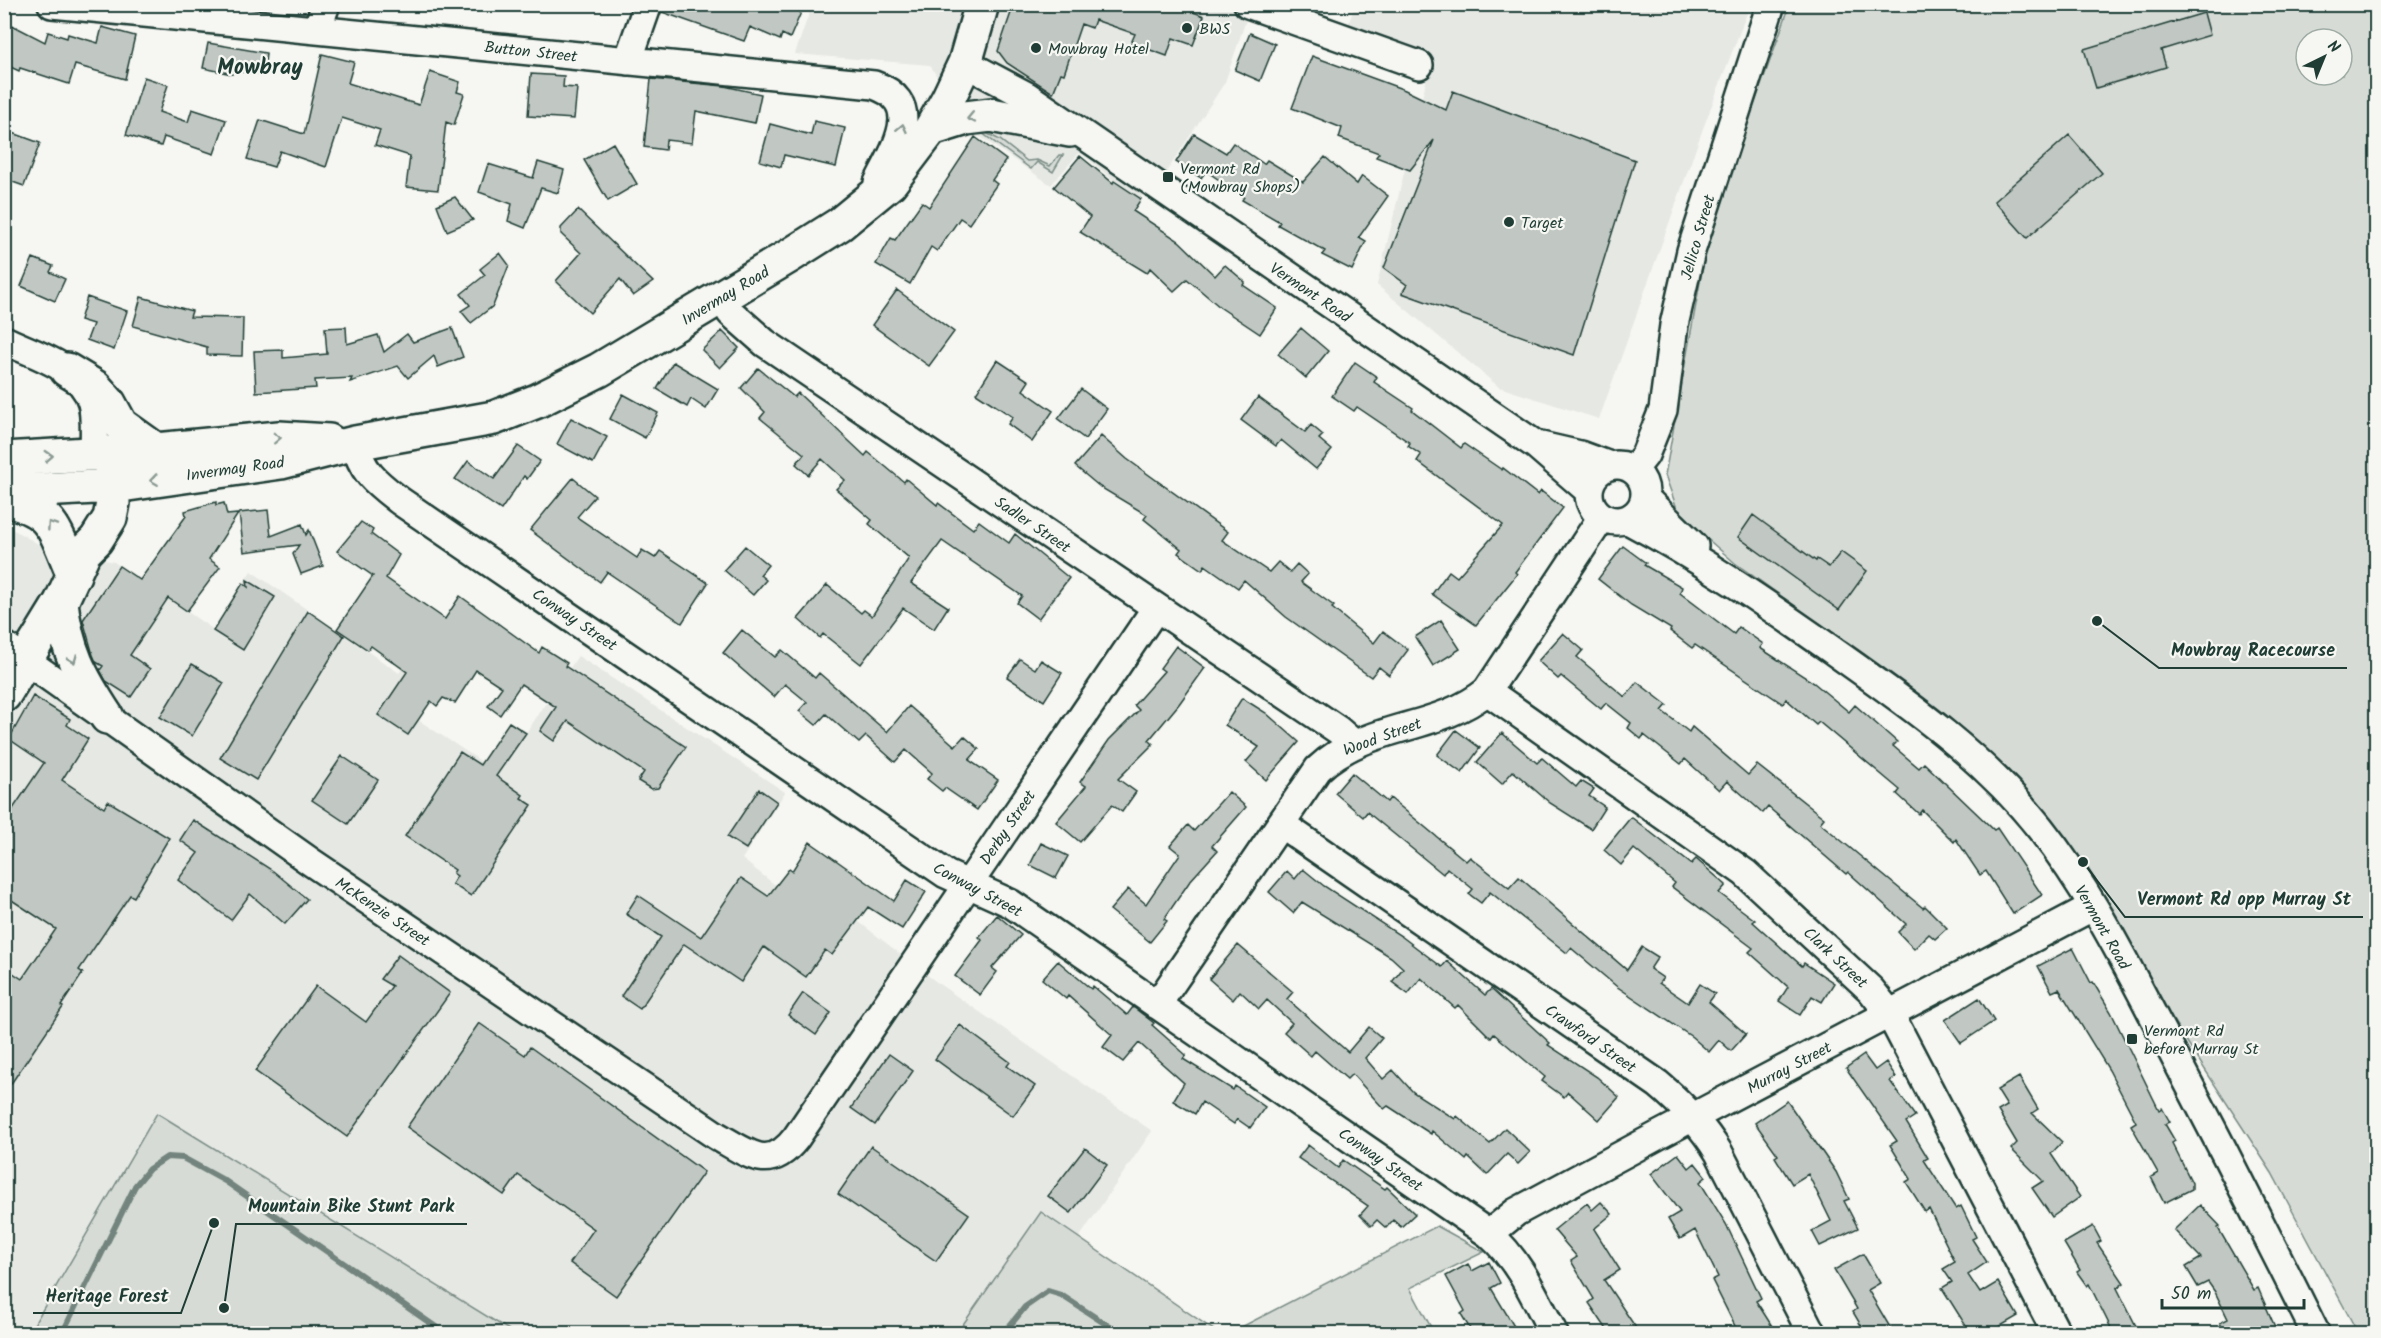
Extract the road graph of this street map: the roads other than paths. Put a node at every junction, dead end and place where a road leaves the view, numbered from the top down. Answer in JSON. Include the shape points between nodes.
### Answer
{"nodes":[{"id":1,"x":52,"y":4,"type":"edge"},
{"id":2,"x":326,"y":4,"type":"edge"},
{"id":3,"x":648,"y":4,"type":"edge"},
{"id":4,"x":982,"y":4,"type":"edge"},
{"id":5,"x":1248,"y":4,"type":"edge"},
{"id":6,"x":1771,"y":4,"type":"edge"},
{"id":7,"x":317,"y":30,"type":"junction"},
{"id":8,"x":628,"y":61,"type":"junction"},
{"id":9,"x":1419,"y":65,"type":"dead end"},
{"id":10,"x":961,"y":72,"type":"junction"},
{"id":11,"x":932,"y":129,"type":"junction"},
{"id":12,"x":1078,"y":134,"type":"junction"},
{"id":13,"x":870,"y":201,"type":"junction"},
{"id":14,"x":721,"y":297,"type":"junction"},
{"id":15,"x":4,"y":340,"type":"edge"},
{"id":16,"x":74,"y":374,"type":"junction"},
{"id":17,"x":355,"y":443,"type":"junction"},
{"id":18,"x":1536,"y":445,"type":"junction"},
{"id":19,"x":156,"y":450,"type":"junction"},
{"id":20,"x":102,"y":453,"type":"junction"},
{"id":21,"x":4,"y":459,"type":"edge"},
{"id":22,"x":1622,"y":468,"type":"junction"},
{"id":23,"x":103,"y":486,"type":"junction"},
{"id":24,"x":1589,"y":491,"type":"junction"},
{"id":25,"x":4,"y":492,"type":"edge"},
{"id":26,"x":1645,"y":498,"type":"junction"},
{"id":27,"x":4,"y":500,"type":"edge"},
{"id":28,"x":1602,"y":517,"type":"junction"},
{"id":29,"x":1628,"y":520,"type":"junction"},
{"id":30,"x":1718,"y":570,"type":"junction"},
{"id":31,"x":73,"y":576,"type":"junction"},
{"id":32,"x":1156,"y":608,"type":"junction"},
{"id":33,"x":16,"y":652,"type":"edge"},
{"id":34,"x":1487,"y":691,"type":"junction"},
{"id":35,"x":4,"y":694,"type":"edge"},
{"id":36,"x":107,"y":717,"type":"junction"},
{"id":37,"x":1353,"y":743,"type":"junction"},
{"id":38,"x":1281,"y":824,"type":"junction"},
{"id":39,"x":968,"y":883,"type":"junction"},
{"id":40,"x":2092,"y":907,"type":"junction"},
{"id":41,"x":1157,"y":1005,"type":"junction"},
{"id":42,"x":1890,"y":1014,"type":"junction"},
{"id":43,"x":1694,"y":1117,"type":"junction"},
{"id":44,"x":772,"y":1158,"type":"joint"},
{"id":45,"x":1489,"y":1234,"type":"junction"},
{"id":46,"x":1554,"y":1334,"type":"edge"},
{"id":47,"x":1812,"y":1334,"type":"edge"},
{"id":48,"x":2057,"y":1334,"type":"edge"},
{"id":49,"x":2316,"y":1334,"type":"edge"}],
"edges":[{"from":1,"to":7,"type":"street","name":"Button Street"},
{"from":2,"to":7,"type":"street"},
{"from":3,"to":8,"type":"street"},
{"from":4,"to":10,"type":"main road","name":"Invermay Road"},
{"from":5,"to":9,"type":"street"},
{"from":6,"to":22,"type":"street","name":"Jellico Street","via":[[1691,251],[1674,325],[1663,410],[1645,455]]},
{"from":7,"to":8,"type":"street","name":"Button Street"},
{"from":13,"to":8,"type":"street","name":"Button Street","one_way":true,"via":[[902,133],[903,113],[897,100],[882,88]]},
{"from":10,"to":11,"type":"main road","name":"Invermay Road"},
{"from":10,"to":12,"type":"street","name":"Vermont Road","via":[[1027,96]]},
{"from":12,"to":11,"type":"main road","one_way":true,"via":[[991,115]]},
{"from":11,"to":13,"type":"main road","name":"Invermay Road","via":[[890,183]]},
{"from":12,"to":18,"type":"street","name":"Vermont Road"},
{"from":13,"to":14,"type":"main road","name":"Invermay Road","via":[[840,224]]},
{"from":14,"to":17,"type":"main road","name":"Invermay Road","via":[[598,370],[537,401],[494,418]]},
{"from":14,"to":32,"type":"street","name":"Sadler Street","via":[[731,314],[765,343]]},
{"from":15,"to":16,"type":"street"},
{"from":16,"to":19,"type":"main road","via":[[99,391],[125,429]]},
{"from":16,"to":20,"type":"street","via":[[95,391],[102,405]]},
{"from":19,"to":17,"type":"main road","name":"Invermay Road","one_way":true,"via":[[279,438]]},
{"from":17,"to":23,"type":"main road","name":"Invermay Road","one_way":true,"via":[[281,462]]},
{"from":17,"to":39,"type":"street","name":"Conway Street","via":[[363,467],[400,501],[946,874]]},
{"from":18,"to":22,"type":"street","name":"Vermont Road"},
{"from":18,"to":24,"type":"street","name":"Vermont Road"},
{"from":19,"to":20,"type":"main road","name":"Invermay Road"},
{"from":21,"to":20,"type":"main road","name":"Invermay Road","one_way":true},
{"from":20,"to":23,"type":"main road"},
{"from":22,"to":24,"type":"street","via":[[1593,478]]},
{"from":22,"to":26,"type":"street","name":"Vermont Road","via":[[1642,480]]},
{"from":23,"to":25,"type":"main road","name":"Invermay Road"},
{"from":23,"to":31,"type":"main road","via":[[80,534]]},
{"from":24,"to":28,"type":"street","name":"Vermont Road","via":[[1591,503]]},
{"from":26,"to":29,"type":"street","via":[[1640,511]]},
{"from":26,"to":30,"type":"street","name":"Vermont Road"},
{"from":31,"to":27,"type":"main road","one_way":true,"via":[[51,521],[35,508]]},
{"from":28,"to":29,"type":"street","name":"Vermont Road","via":[[1615,522]]},
{"from":28,"to":34,"type":"street","name":"Wood Street"},
{"from":29,"to":30,"type":"street","name":"Vermont Road"},
{"from":30,"to":40,"type":"street","name":"Vermont Road","via":[[1921,713],[1971,755],[2041,829]]},
{"from":31,"to":33,"type":"main road"},
{"from":31,"to":36,"type":"main road","one_way":true,"via":[[64,631],[74,662]]},
{"from":32,"to":37,"type":"street","name":"Sadler Street"},
{"from":32,"to":39,"type":"street","name":"Derby Street"},
{"from":33,"to":35,"type":"main road"},
{"from":33,"to":36,"type":"street","name":"McKenzie Street"},
{"from":34,"to":37,"type":"street","name":"Wood Street","via":[[1461,709]]},
{"from":34,"to":42,"type":"street","name":"Clark Street","via":[[1745,873],[1871,990]]},
{"from":36,"to":44,"type":"street","name":"McKenzie Street","via":[[311,862],[717,1136],[742,1151]]},
{"from":37,"to":38,"type":"street","name":"Wood Street","via":[[1318,769]]},
{"from":38,"to":41,"type":"street","name":"Wood Street"},
{"from":38,"to":43,"type":"street","name":"Crawford Street","via":[[1658,1084]]},
{"from":39,"to":41,"type":"street","name":"Conway Street","via":[[1010,903]]},
{"from":39,"to":44,"type":"street","name":"Derby Street","via":[[796,1138],[782,1155]]},
{"from":40,"to":42,"type":"street","name":"Murray Street"},
{"from":40,"to":49,"type":"street","name":"Vermont Road","via":[[2251,1203]]},
{"from":41,"to":45,"type":"street","name":"Conway Street"},
{"from":42,"to":43,"type":"street","name":"Murray Street"},
{"from":42,"to":48,"type":"street","name":"Clark Street"},
{"from":43,"to":45,"type":"street","name":"Murray Street","via":[[1516,1212]]},
{"from":43,"to":47,"type":"street","name":"Crawford Street","via":[[1719,1153]]},
{"from":45,"to":46,"type":"street","name":"Conway Street","via":[[1515,1262]]}]}
